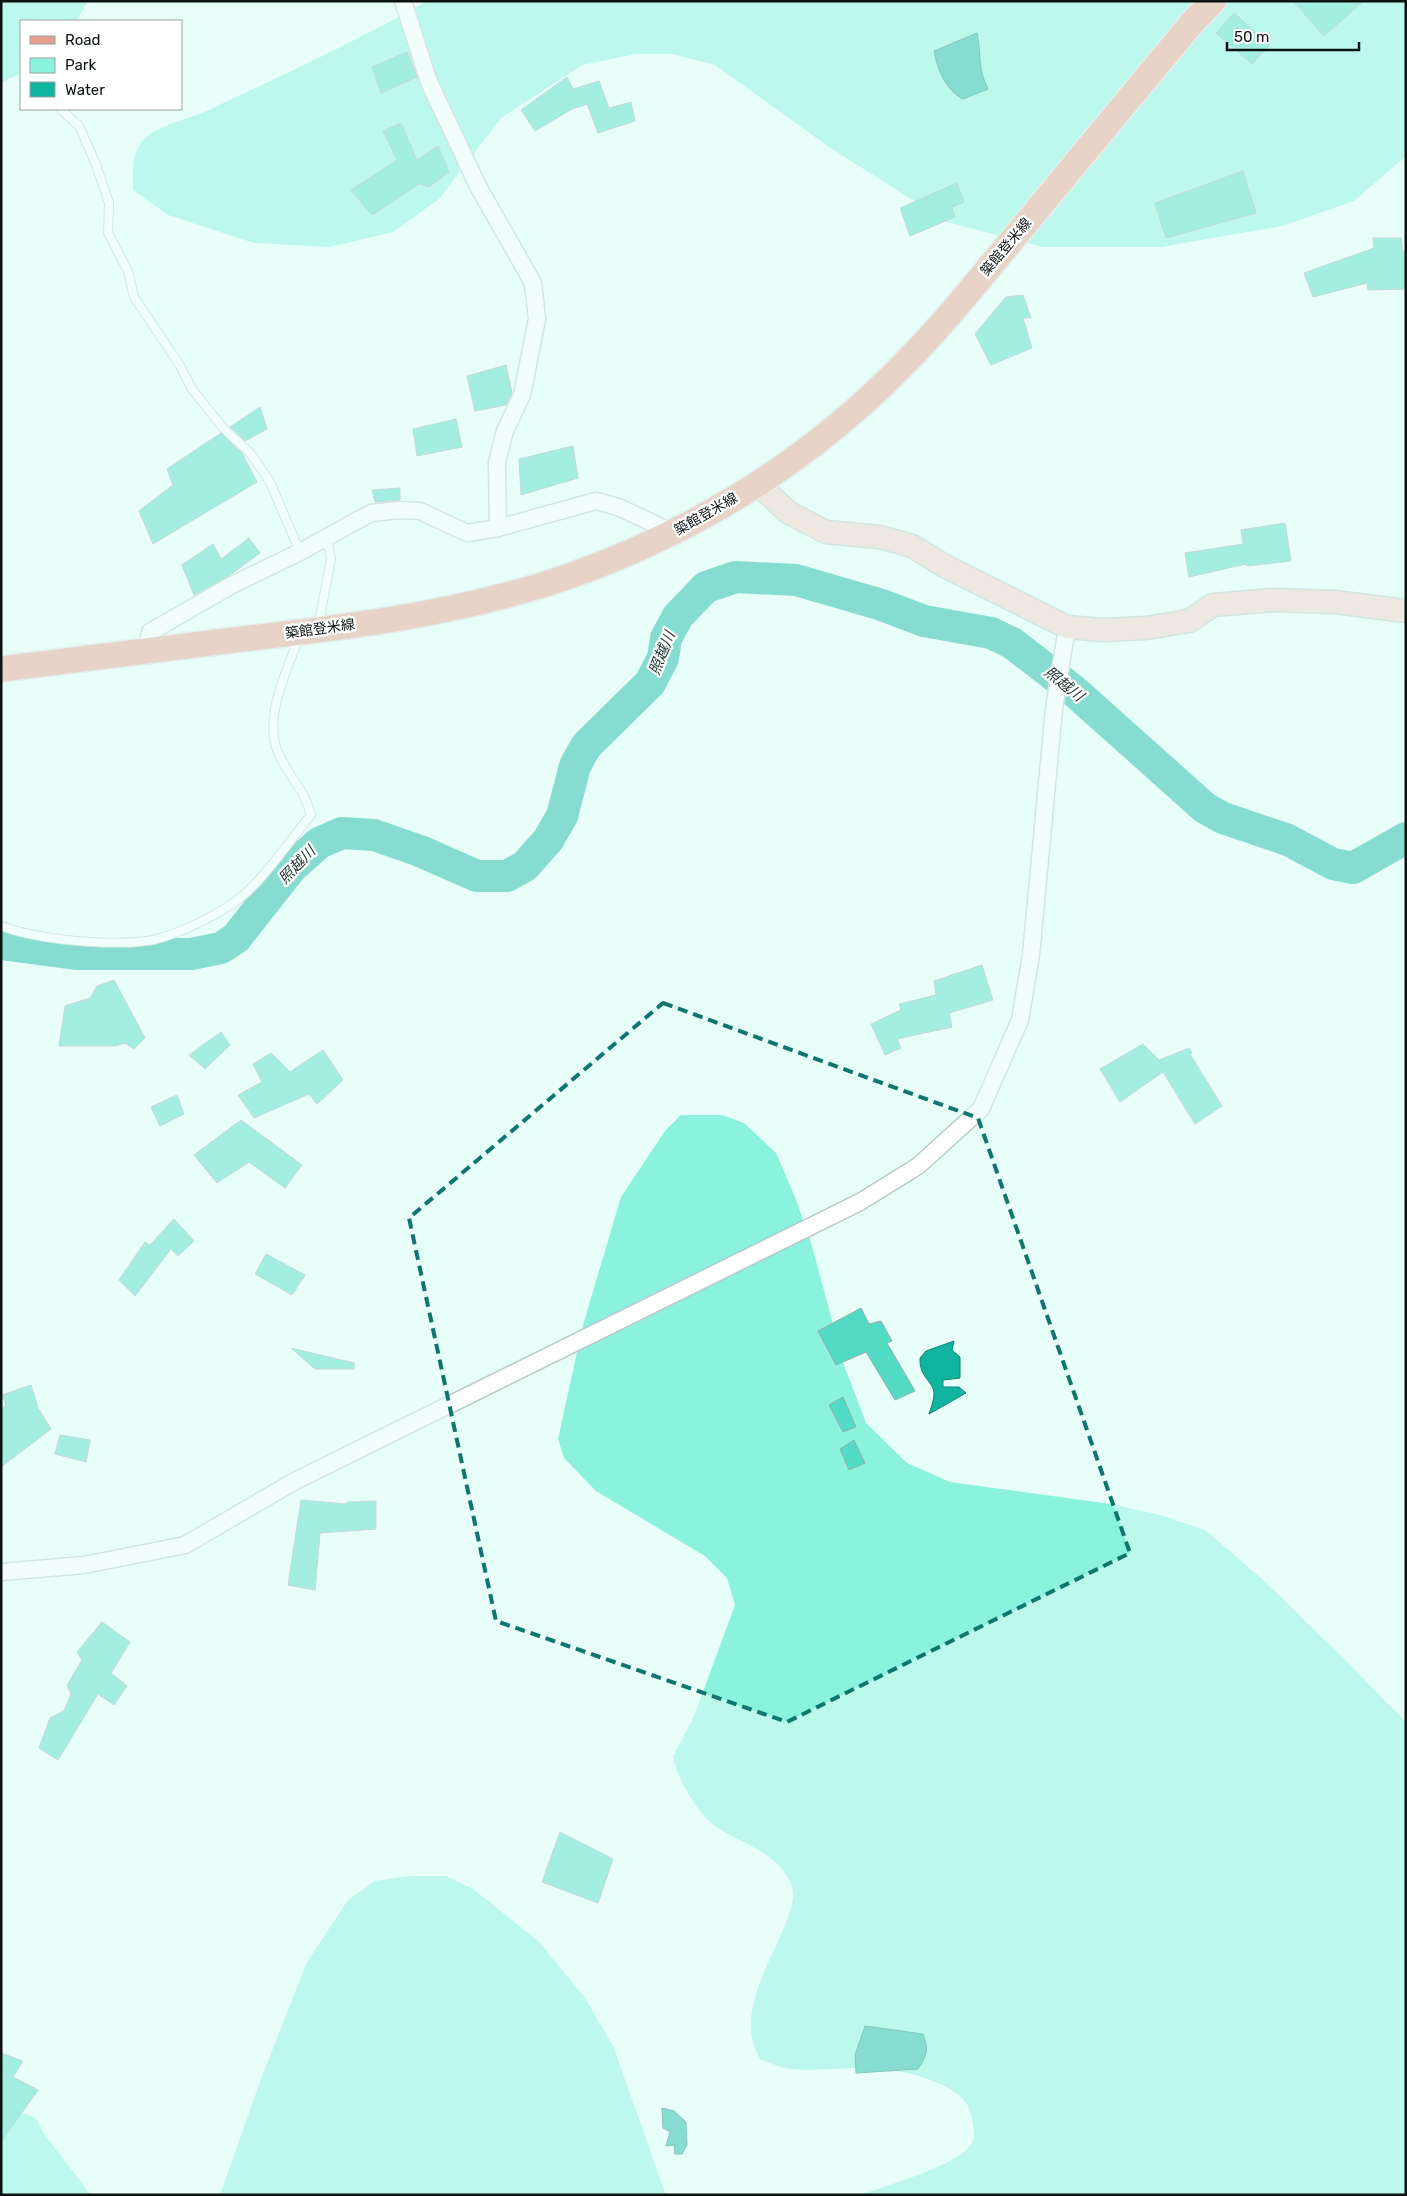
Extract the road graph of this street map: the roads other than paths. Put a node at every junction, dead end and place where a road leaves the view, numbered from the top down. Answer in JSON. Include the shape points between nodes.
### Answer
{"nodes":[{"id":1,"x":403,"y":1,"type":"edge"},
{"id":2,"x":1213,"y":1,"type":"edge"},
{"id":3,"x":61,"y":110,"type":"edge"},
{"id":4,"x":758,"y":484,"type":"junction"},
{"id":5,"x":498,"y":528,"type":"junction"},
{"id":6,"x":671,"y":534,"type":"junction"},
{"id":7,"x":327,"y":538,"type":"junction"},
{"id":8,"x":300,"y":552,"type":"junction"},
{"id":9,"x":1406,"y":611,"type":"edge"},
{"id":10,"x":1067,"y":626,"type":"junction"},
{"id":11,"x":309,"y":631,"type":"junction"},
{"id":12,"x":146,"y":651,"type":"junction"},
{"id":13,"x":1,"y":669,"type":"edge"},
{"id":14,"x":1,"y":926,"type":"edge"},
{"id":15,"x":1,"y":1572,"type":"edge"}],
"edges":[{"from":1,"to":5,"type":"street","via":[[429,82],[479,188],[533,283],[537,319],[522,396],[505,431],[497,462]]},
{"from":2,"to":4,"type":"main road","name":"築館登米線","via":[[952,312],[895,374],[827,434]]},
{"from":3,"to":8,"type":"lane","via":[[79,126],[95,162],[109,203],[108,233],[128,271],[134,297],[192,389],[223,428],[251,454],[270,482]]},
{"from":4,"to":6,"type":"main road","name":"築館登米線"},
{"from":4,"to":10,"type":"street","via":[[788,513],[826,532],[880,537],[912,546],[943,565]]},
{"from":5,"to":6,"type":"street","via":[[596,501],[618,507]]},
{"from":5,"to":7,"type":"street","via":[[466,533],[420,511],[399,510],[371,513]]},
{"from":6,"to":11,"type":"main road","name":"築館登米線","via":[[561,579],[488,600]]},
{"from":7,"to":8,"type":"street"},
{"from":7,"to":11,"type":"lane","via":[[331,560]]},
{"from":8,"to":12,"type":"street","via":[[150,632]]},
{"from":9,"to":10,"type":"street","via":[[1334,602],[1272,600],[1213,605],[1189,621],[1146,628],[1103,630]]},
{"from":10,"to":15,"type":"street","via":[[1054,709],[1031,955],[1020,1020],[981,1109],[918,1166],[860,1202],[296,1482],[185,1545],[84,1564]]},
{"from":11,"to":12,"type":"main road","name":"築館登米線"},
{"from":11,"to":14,"type":"lane","via":[[276,706],[272,732],[279,755],[308,800],[311,815],[247,893],[197,925],[152,940],[95,942],[15,931]]},
{"from":12,"to":13,"type":"main road","name":"築館登米線"}]}
